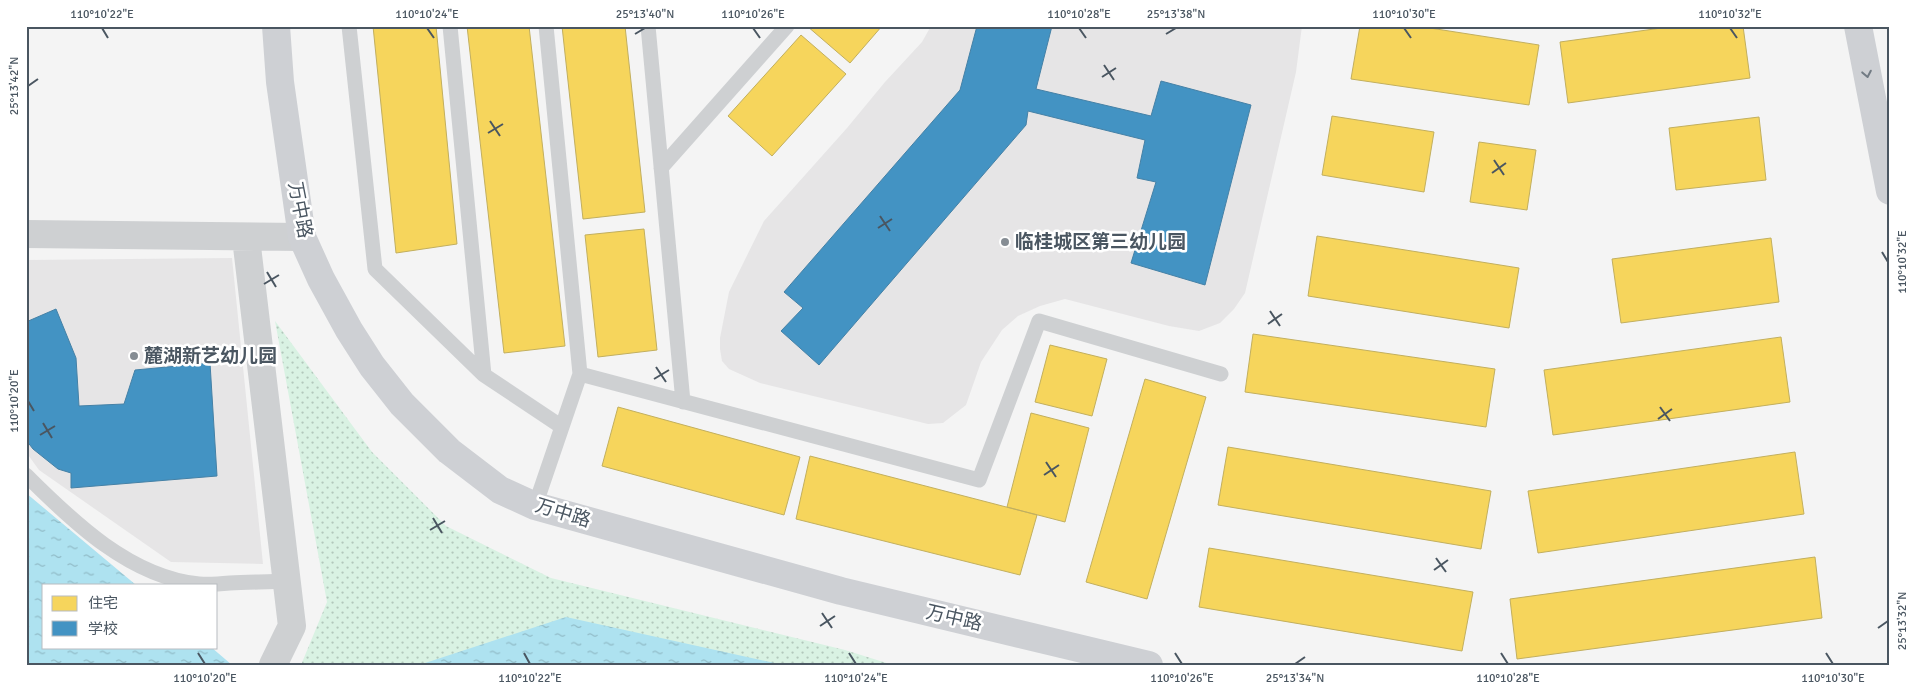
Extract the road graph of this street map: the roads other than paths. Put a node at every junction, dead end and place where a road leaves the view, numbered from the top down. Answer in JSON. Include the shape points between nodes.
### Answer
{"nodes":[{"id":1,"x":276,"y":26,"type":"edge"},
{"id":2,"x":348,"y":26,"type":"edge"},
{"id":3,"x":450,"y":26,"type":"edge"},
{"id":4,"x":546,"y":26,"type":"edge"},
{"id":5,"x":648,"y":26,"type":"edge"},
{"id":6,"x":787,"y":26,"type":"edge"},
{"id":7,"x":1858,"y":26,"type":"edge"},
{"id":8,"x":661,"y":168,"type":"junction"},
{"id":9,"x":1890,"y":191,"type":"edge"},
{"id":10,"x":26,"y":234,"type":"edge"},
{"id":11,"x":302,"y":237,"type":"junction"},
{"id":12,"x":246,"y":238,"type":"junction"},
{"id":13,"x":580,"y":374,"type":"junction"},
{"id":14,"x":1221,"y":374,"type":"dead end"},
{"id":15,"x":484,"y":375,"type":"junction"},
{"id":16,"x":683,"y":402,"type":"junction"},
{"id":17,"x":562,"y":427,"type":"junction"},
{"id":18,"x":26,"y":475,"type":"edge"},
{"id":19,"x":535,"y":506,"type":"junction"},
{"id":20,"x":287,"y":581,"type":"junction"},
{"id":21,"x":273,"y":665,"type":"edge"},
{"id":22,"x":1148,"y":665,"type":"edge"}],
"edges":[{"from":1,"to":11,"type":"street","name":"万中路","via":[[280,82]]},
{"from":2,"to":15,"type":"lane","via":[[375,269]]},
{"from":3,"to":15,"type":"lane"},
{"from":4,"to":13,"type":"lane"},
{"from":5,"to":8,"type":"lane"},
{"from":6,"to":8,"type":"lane"},
{"from":7,"to":9,"type":"street","one_way":true},
{"from":8,"to":16,"type":"lane"},
{"from":10,"to":12,"type":"street"},
{"from":11,"to":12,"type":"street"},
{"from":11,"to":19,"type":"street","name":"万中路","via":[[349,330],[402,404],[456,456],[500,490]]},
{"from":12,"to":20,"type":"street"},
{"from":13,"to":16,"type":"lane"},
{"from":13,"to":17,"type":"lane"},
{"from":14,"to":16,"type":"lane","via":[[1039,321],[979,480]]},
{"from":15,"to":17,"type":"lane"},
{"from":17,"to":19,"type":"lane"},
{"from":18,"to":20,"type":"lane","via":[[100,541],[134,563],[173,580],[200,584]]},
{"from":19,"to":22,"type":"street","name":"万中路","via":[[841,591]]},
{"from":20,"to":21,"type":"street","via":[[292,626]]}]}
